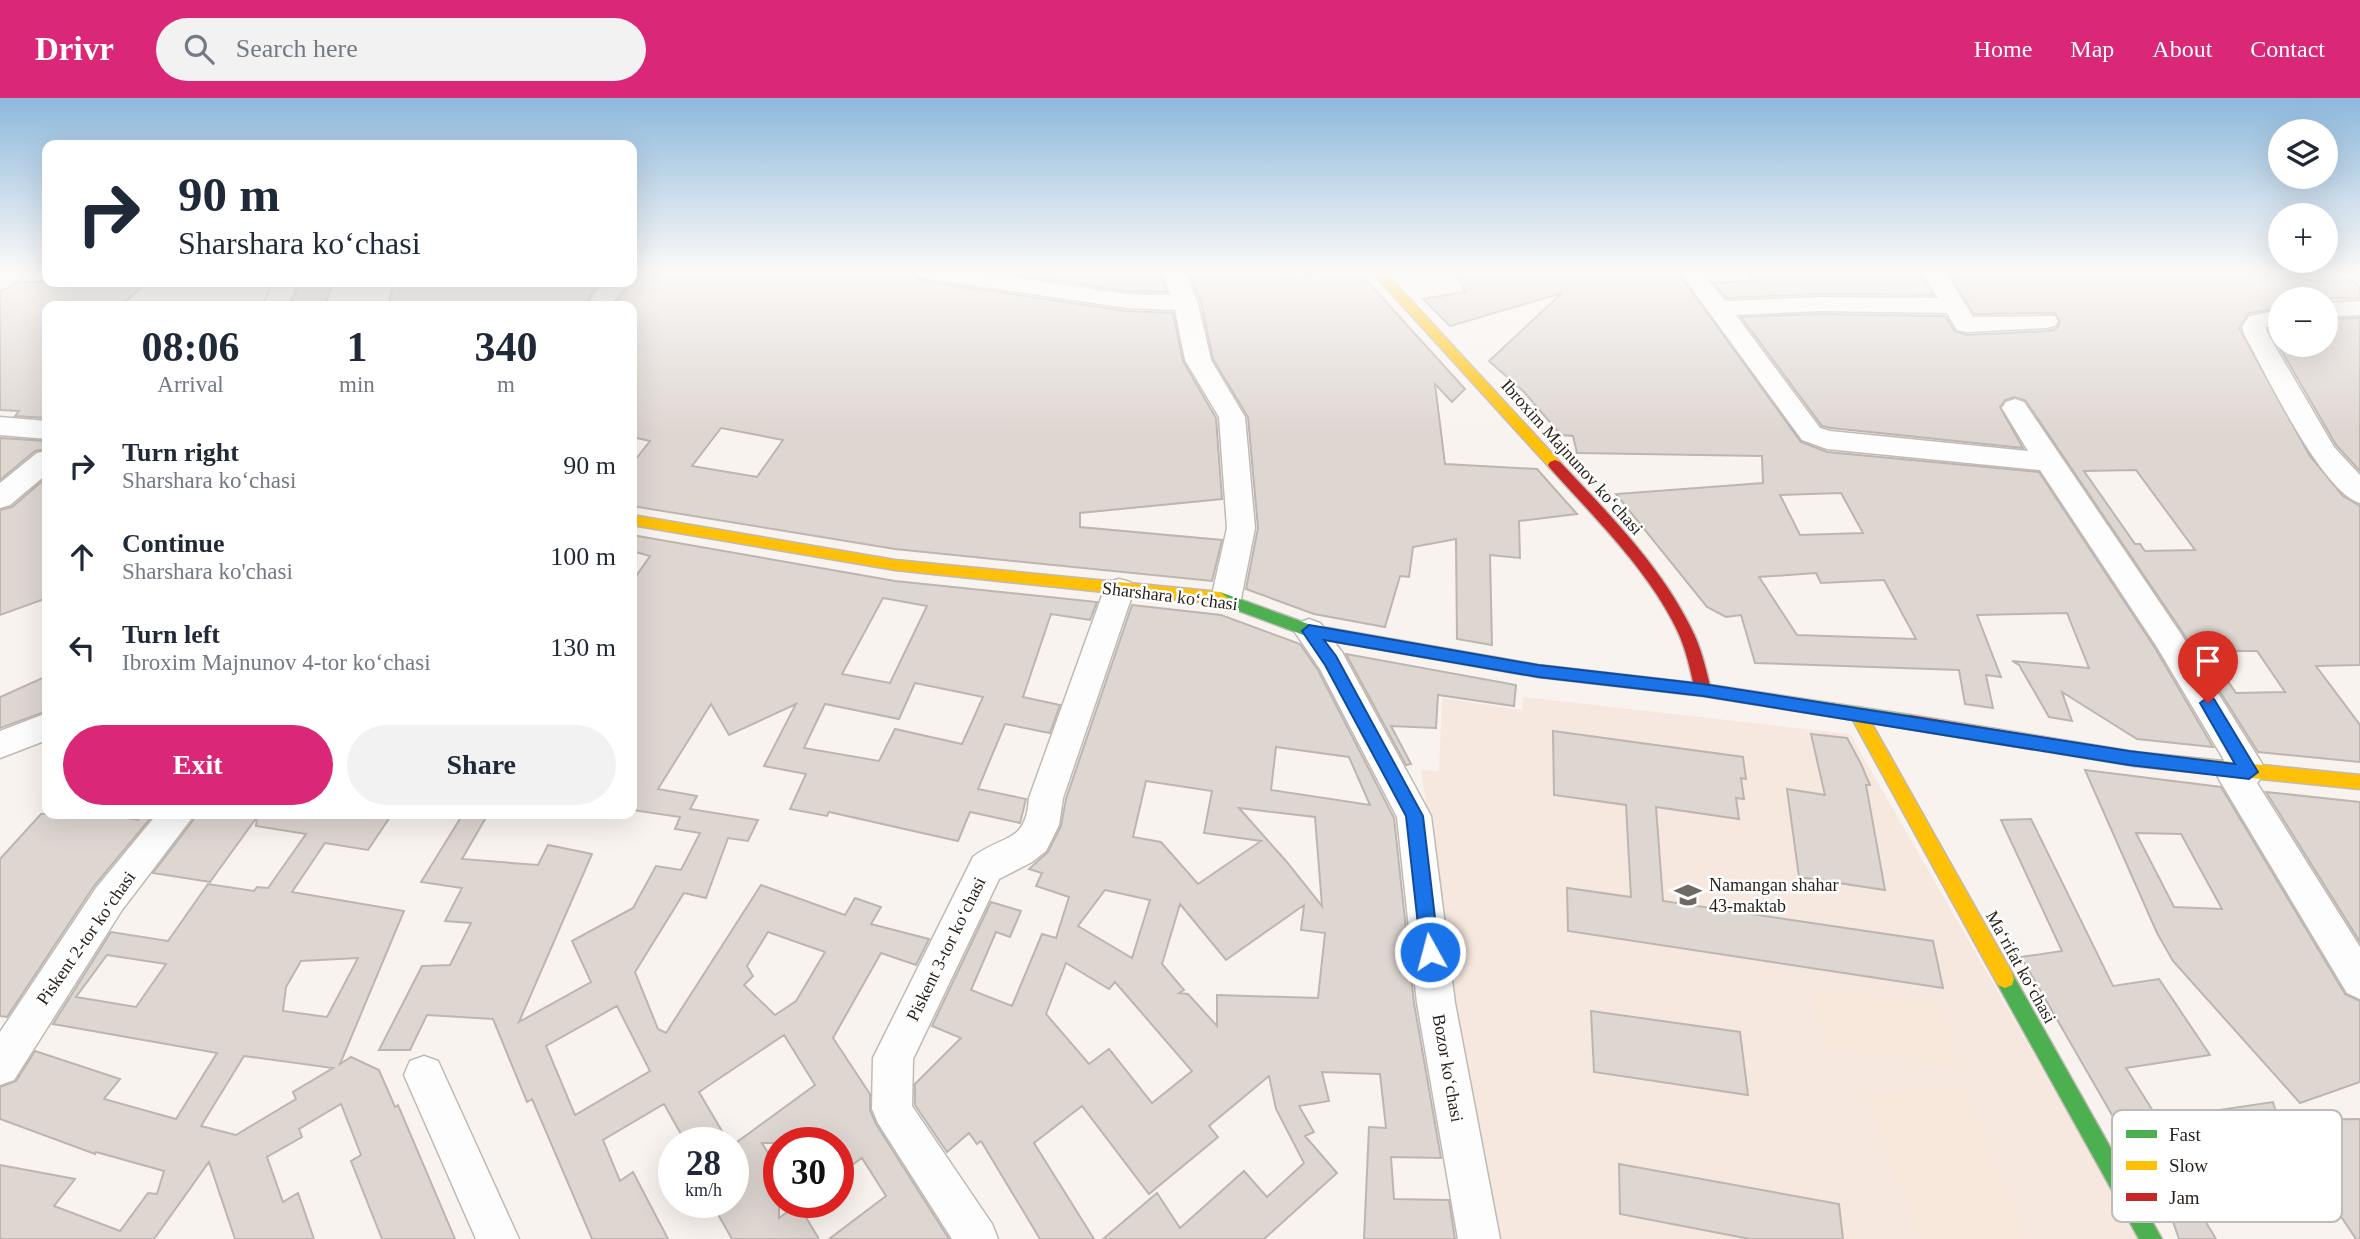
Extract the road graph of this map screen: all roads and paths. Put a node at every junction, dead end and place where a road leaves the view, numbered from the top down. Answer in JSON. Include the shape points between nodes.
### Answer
{"nodes":[{"id":1,"x":1190,"y":324,"type":"edge"},
{"id":2,"x":1425,"y":324,"type":"edge"},
{"id":3,"x":1727,"y":324,"type":"edge"},
{"id":4,"x":1967,"y":324,"type":"edge"},
{"id":5,"x":1997,"y":324,"type":"edge"},
{"id":6,"x":2255,"y":324,"type":"edge"},
{"id":7,"x":2268,"y":355,"type":"edge"},
{"id":8,"x":2269,"y":357,"type":"edge"},
{"id":9,"x":2015,"y":408,"type":"dead end"},
{"id":10,"x":0,"y":426,"type":"edge"},
{"id":11,"x":42,"y":430,"type":"edge"},
{"id":12,"x":2048,"y":462,"type":"junction"},
{"id":13,"x":42,"y":464,"type":"edge"},
{"id":14,"x":2360,"y":493,"type":"edge"},
{"id":15,"x":0,"y":498,"type":"edge"},
{"id":16,"x":637,"y":521,"type":"edge"},
{"id":17,"x":1119,"y":590,"type":"junction"},
{"id":18,"x":1226,"y":599,"type":"junction"},
{"id":19,"x":1309,"y":631,"type":"junction"},
{"id":20,"x":1703,"y":690,"type":"junction"},
{"id":21,"x":1857,"y":713,"type":"junction"},
{"id":22,"x":42,"y":728,"type":"edge"},
{"id":23,"x":0,"y":746,"type":"edge"},
{"id":24,"x":2241,"y":772,"type":"junction"},
{"id":25,"x":2360,"y":782,"type":"edge"},
{"id":26,"x":174,"y":819,"type":"edge"},
{"id":27,"x":2360,"y":981,"type":"edge"},
{"id":28,"x":0,"y":1066,"type":"edge"},
{"id":29,"x":424,"y":1075,"type":"dead end"},
{"id":30,"x":2112,"y":1169,"type":"edge"},
{"id":31,"x":2141,"y":1222,"type":"edge"},
{"id":32,"x":498,"y":1239,"type":"edge"},
{"id":33,"x":977,"y":1239,"type":"edge"},
{"id":34,"x":1479,"y":1239,"type":"edge"},
{"id":35,"x":2151,"y":1239,"type":"edge"}],
"edges":[{"from":1,"to":18,"type":"street","via":[[1198,360],[1232,417],[1241,528]]},
{"from":2,"to":20,"type":"street","name":"Ibroxim Majnunov koʻchasi","via":[[1627,546],[1680,620]]},
{"from":3,"to":12,"type":"street","via":[[1808,432],[1818,438]]},
{"from":4,"to":5,"type":"street"},
{"from":6,"to":7,"type":"street"},
{"from":8,"to":14,"type":"street","via":[[2324,453]]},
{"from":9,"to":12,"type":"street"},
{"from":10,"to":11,"type":"street"},
{"from":12,"to":24,"type":"street","via":[[2168,639]]},
{"from":13,"to":15,"type":"street"},
{"from":16,"to":17,"type":"street","name":"Sharshara koʻchasi","via":[[895,565]]},
{"from":17,"to":18,"type":"street","name":"Sharshara koʻchasi"},
{"from":17,"to":33,"type":"street","name":"Piskent 3-tor koʻchasi","via":[[1046,798],[1042,827],[1026,848],[994,860],[986,868],[894,1058],[892,1109]]},
{"from":18,"to":19,"type":"street","name":"Sharshara koʻchasi"},
{"from":19,"to":20,"type":"street","name":"Sharshara koʻchasi","via":[[1538,671]]},
{"from":19,"to":34,"type":"street","name":"Bozor koʻchasi","via":[[1331,661],[1414,816],[1436,1003]]},
{"from":20,"to":21,"type":"street","name":"Sharshara koʻchasi"},
{"from":21,"to":24,"type":"street","name":"Sharshara koʻchasi"},
{"from":21,"to":30,"type":"street","name":"Maʻrifat koʻchasi"},
{"from":22,"to":23,"type":"street"},
{"from":24,"to":25,"type":"street","name":"Sharshara koʻchasi"},
{"from":24,"to":27,"type":"street"},
{"from":26,"to":28,"type":"street","name":"Piskent 2-tor koʻchasi","via":[[109,900]]},
{"from":29,"to":32,"type":"street"},
{"from":31,"to":35,"type":"street","name":"Maʻrifat koʻchasi"}]}
